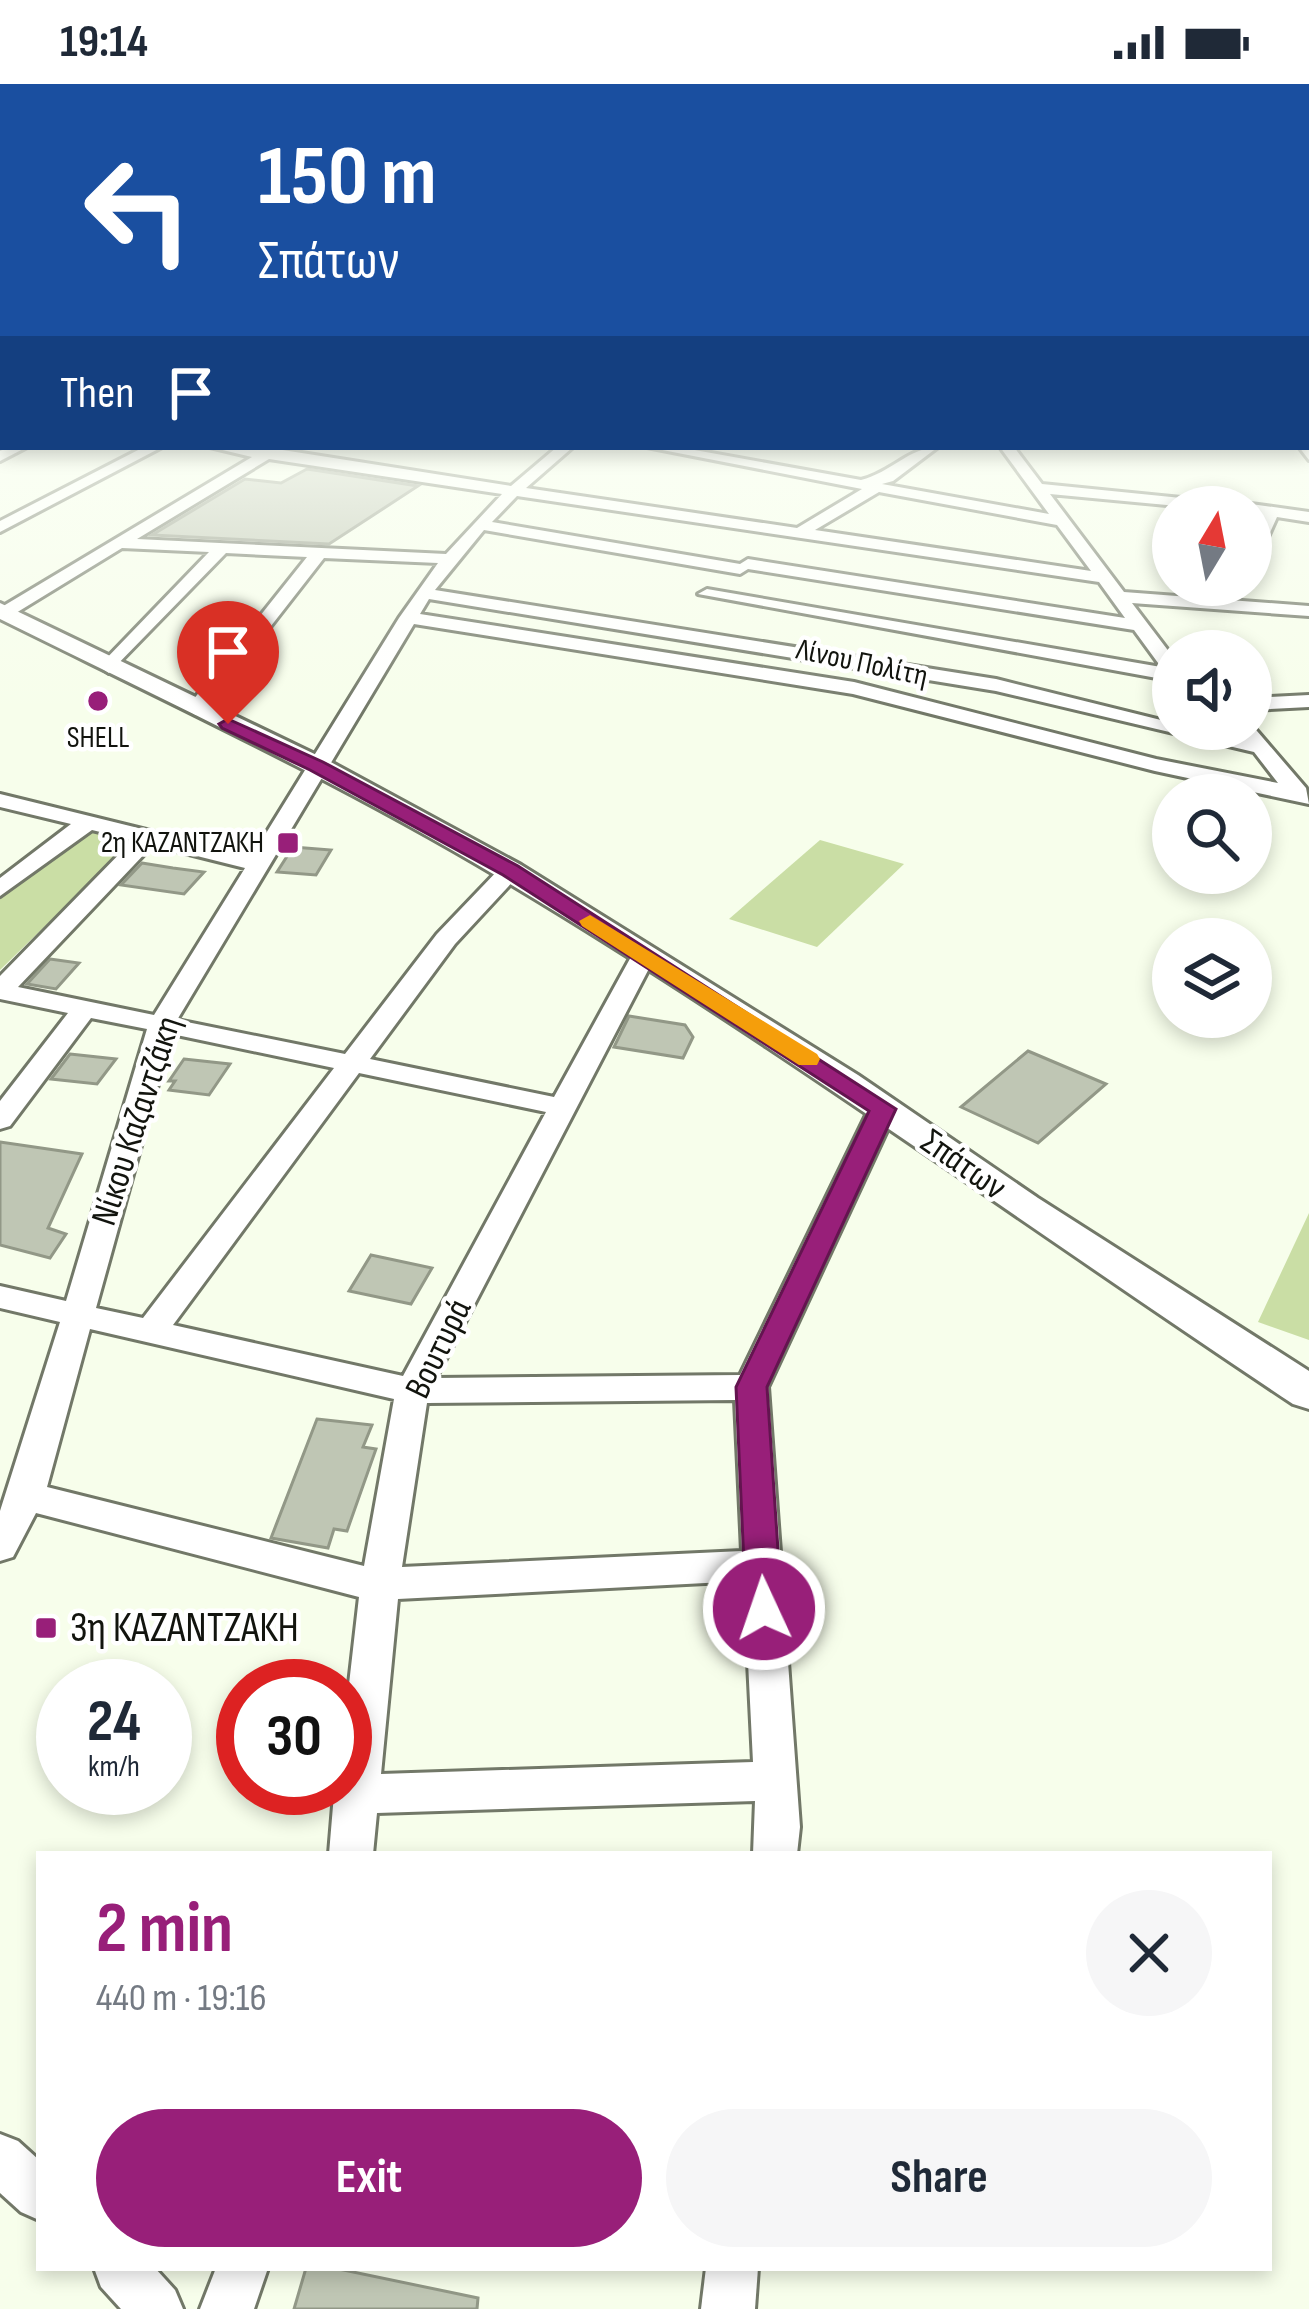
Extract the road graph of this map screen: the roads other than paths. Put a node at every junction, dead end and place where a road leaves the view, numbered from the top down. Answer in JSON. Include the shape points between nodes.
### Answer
{"nodes":[{"id":1,"x":45,"y":504,"type":"edge"},
{"id":2,"x":183,"y":504,"type":"edge"},
{"id":3,"x":502,"y":504,"type":"edge"},
{"id":4,"x":617,"y":504,"type":"edge"},
{"id":5,"x":842,"y":504,"type":"edge"},
{"id":6,"x":966,"y":504,"type":"edge"},
{"id":7,"x":1050,"y":504,"type":"edge"},
{"id":8,"x":1272,"y":512,"type":"edge"},
{"id":9,"x":1309,"y":517,"type":"edge"},
{"id":10,"x":1062,"y":521,"type":"junction"},
{"id":11,"x":482,"y":525,"type":"junction"},
{"id":12,"x":0,"y":527,"type":"edge"},
{"id":13,"x":803,"y":531,"type":"junction"},
{"id":14,"x":116,"y":544,"type":"junction"},
{"id":15,"x":222,"y":548,"type":"junction"},
{"id":16,"x":320,"y":552,"type":"junction"},
{"id":17,"x":449,"y":559,"type":"junction"},
{"id":18,"x":744,"y":567,"type":"junction"},
{"id":19,"x":1105,"y":578,"type":"junction"},
{"id":20,"x":424,"y":593,"type":"junction"},
{"id":21,"x":931,"y":593,"type":"junction"},
{"id":22,"x":1119,"y":597,"type":"junction"},
{"id":23,"x":1152,"y":599,"type":"edge"},
{"id":24,"x":1242,"y":606,"type":"edge"},
{"id":25,"x":1309,"y":611,"type":"edge"},
{"id":26,"x":2,"y":616,"type":"edge"},
{"id":27,"x":408,"y":619,"type":"junction"},
{"id":28,"x":667,"y":624,"type":"junction"},
{"id":29,"x":1141,"y":626,"type":"junction"},
{"id":30,"x":903,"y":629,"type":"junction"},
{"id":31,"x":1152,"y":642,"type":"edge"},
{"id":32,"x":633,"y":653,"type":"junction"},
{"id":33,"x":875,"y":666,"type":"junction"},
{"id":34,"x":109,"y":667,"type":"junction"},
{"id":35,"x":1152,"y":669,"type":"edge"},
{"id":36,"x":854,"y":688,"type":"junction"},
{"id":37,"x":1309,"y":701,"type":"edge"},
{"id":38,"x":1272,"y":703,"type":"edge"},
{"id":39,"x":196,"y":709,"type":"junction"},
{"id":40,"x":1152,"y":724,"type":"edge"},
{"id":41,"x":1264,"y":750,"type":"edge"},
{"id":42,"x":316,"y":766,"type":"junction"},
{"id":43,"x":0,"y":800,"type":"edge"},
{"id":44,"x":1304,"y":800,"type":"edge"},
{"id":45,"x":88,"y":822,"type":"junction"},
{"id":46,"x":148,"y":837,"type":"junction"},
{"id":47,"x":256,"y":864,"type":"junction"},
{"id":48,"x":510,"y":871,"type":"junction"},
{"id":49,"x":0,"y":890,"type":"edge"},
{"id":50,"x":644,"y":955,"type":"junction"},
{"id":51,"x":0,"y":991,"type":"edge"},
{"id":52,"x":83,"y":1009,"type":"junction"},
{"id":53,"x":162,"y":1023,"type":"junction"},
{"id":54,"x":350,"y":1062,"type":"junction"},
{"id":55,"x":566,"y":1108,"type":"junction"},
{"id":56,"x":883,"y":1109,"type":"junction"},
{"id":57,"x":0,"y":1120,"type":"edge"},
{"id":58,"x":0,"y":1297,"type":"edge"},
{"id":59,"x":78,"y":1316,"type":"junction"},
{"id":60,"x":150,"y":1332,"type":"junction"},
{"id":61,"x":752,"y":1387,"type":"junction"},
{"id":62,"x":412,"y":1391,"type":"junction"},
{"id":63,"x":1309,"y":1393,"type":"edge"},
{"id":64,"x":26,"y":1496,"type":"junction"},
{"id":65,"x":0,"y":1546,"type":"edge"},
{"id":66,"x":761,"y":1565,"type":"junction"},
{"id":67,"x":380,"y":1584,"type":"junction"},
{"id":68,"x":371,"y":1659,"type":"edge"},
{"id":69,"x":775,"y":1781,"type":"junction"},
{"id":70,"x":372,"y":1794,"type":"edge"},
{"id":71,"x":354,"y":1815,"type":"edge"},
{"id":72,"x":351,"y":1851,"type":"edge"},
{"id":73,"x":776,"y":1851,"type":"edge"},
{"id":74,"x":0,"y":2159,"type":"edge"},
{"id":75,"x":36,"y":2191,"type":"edge"},
{"id":76,"x":241,"y":2271,"type":"edge"},
{"id":77,"x":732,"y":2271,"type":"edge"},
{"id":78,"x":226,"y":2309,"type":"edge"},
{"id":79,"x":728,"y":2309,"type":"edge"}],
"edges":[{"from":1,"to":12,"type":"street"},
{"from":2,"to":14,"type":"street"},
{"from":3,"to":11,"type":"street","name":"Νίκου Καζαντζάκη"},
{"from":4,"to":13,"type":"street"},
{"from":5,"to":13,"type":"street"},
{"from":6,"to":10,"type":"street"},
{"from":7,"to":10,"type":"street"},
{"from":8,"to":9,"type":"street"},
{"from":10,"to":19,"type":"street"},
{"from":11,"to":17,"type":"street","name":"Νίκου Καζαντζάκη"},
{"from":11,"to":18,"type":"street"},
{"from":13,"to":18,"type":"street"},
{"from":13,"to":19,"type":"street"},
{"from":14,"to":15,"type":"street"},
{"from":14,"to":26,"type":"street"},
{"from":15,"to":16,"type":"street"},
{"from":15,"to":34,"type":"street"},
{"from":16,"to":17,"type":"street"},
{"from":16,"to":39,"type":"street"},
{"from":17,"to":20,"type":"street","name":"Νίκου Καζαντζάκη"},
{"from":18,"to":21,"type":"street"},
{"from":18,"to":30,"type":"street","via":[[699,600]]},
{"from":19,"to":22,"type":"street"},
{"from":20,"to":27,"type":"street","name":"Νίκου Καζαντζάκη"},
{"from":20,"to":28,"type":"street"},
{"from":21,"to":29,"type":"street"},
{"from":21,"to":30,"type":"street"},
{"from":22,"to":23,"type":"street"},
{"from":22,"to":29,"type":"street"},
{"from":24,"to":25,"type":"street"},
{"from":26,"to":34,"type":"main road","name":"Σπάτων"},
{"from":27,"to":32,"type":"street","name":"Λίνου Πολίτη"},
{"from":27,"to":42,"type":"street","name":"Νίκου Καζαντζάκη"},
{"from":28,"to":32,"type":"street"},
{"from":28,"to":33,"type":"street"},
{"from":29,"to":31,"type":"street"},
{"from":30,"to":33,"type":"street"},
{"from":30,"to":35,"type":"street"},
{"from":32,"to":36,"type":"street","name":"Λίνου Πολίτη"},
{"from":33,"to":36,"type":"street"},
{"from":33,"to":40,"type":"street"},
{"from":34,"to":39,"type":"main road","name":"Σπάτων"},
{"from":36,"to":44,"type":"street","name":"Λίνου Πολίτη"},
{"from":37,"to":38,"type":"street"},
{"from":39,"to":42,"type":"main road","name":"Σπάτων"},
{"from":41,"to":44,"type":"street"},
{"from":42,"to":47,"type":"street","name":"Νίκου Καζαντζάκη"},
{"from":42,"to":48,"type":"main road","name":"Σπάτων"},
{"from":43,"to":45,"type":"street"},
{"from":45,"to":46,"type":"street"},
{"from":45,"to":49,"type":"street"},
{"from":46,"to":47,"type":"street"},
{"from":46,"to":51,"type":"street"},
{"from":47,"to":53,"type":"street","name":"Νίκου Καζαντζάκη"},
{"from":48,"to":50,"type":"main road","name":"Σπάτων"},
{"from":48,"to":54,"type":"street"},
{"from":50,"to":55,"type":"street","name":"Βουτυρά"},
{"from":50,"to":56,"type":"main road","name":"Σπάτων"},
{"from":51,"to":52,"type":"street"},
{"from":52,"to":53,"type":"street"},
{"from":52,"to":57,"type":"street"},
{"from":53,"to":54,"type":"street"},
{"from":53,"to":59,"type":"street","name":"Νίκου Καζαντζάκη"},
{"from":54,"to":55,"type":"street"},
{"from":54,"to":60,"type":"street"},
{"from":55,"to":62,"type":"street","name":"Βουτυρά"},
{"from":56,"to":61,"type":"street"},
{"from":56,"to":63,"type":"main road","name":"Σπάτων"},
{"from":58,"to":59,"type":"street"},
{"from":59,"to":60,"type":"street"},
{"from":59,"to":64,"type":"street","name":"Νίκου Καζαντζάκη"},
{"from":60,"to":62,"type":"street"},
{"from":61,"to":62,"type":"street"},
{"from":61,"to":66,"type":"street"},
{"from":62,"to":67,"type":"street","name":"Βουτυρά"},
{"from":64,"to":65,"type":"street","name":"Νίκου Καζαντζάκη"},
{"from":64,"to":67,"type":"street"},
{"from":66,"to":67,"type":"street"},
{"from":66,"to":69,"type":"street"},
{"from":67,"to":68,"type":"street","name":"Βουτυρά"},
{"from":69,"to":70,"type":"street"},
{"from":69,"to":73,"type":"street"},
{"from":71,"to":72,"type":"street","name":"Βουτυρά"},
{"from":74,"to":75,"type":"street"},
{"from":76,"to":78,"type":"street"},
{"from":77,"to":79,"type":"street"}]}
